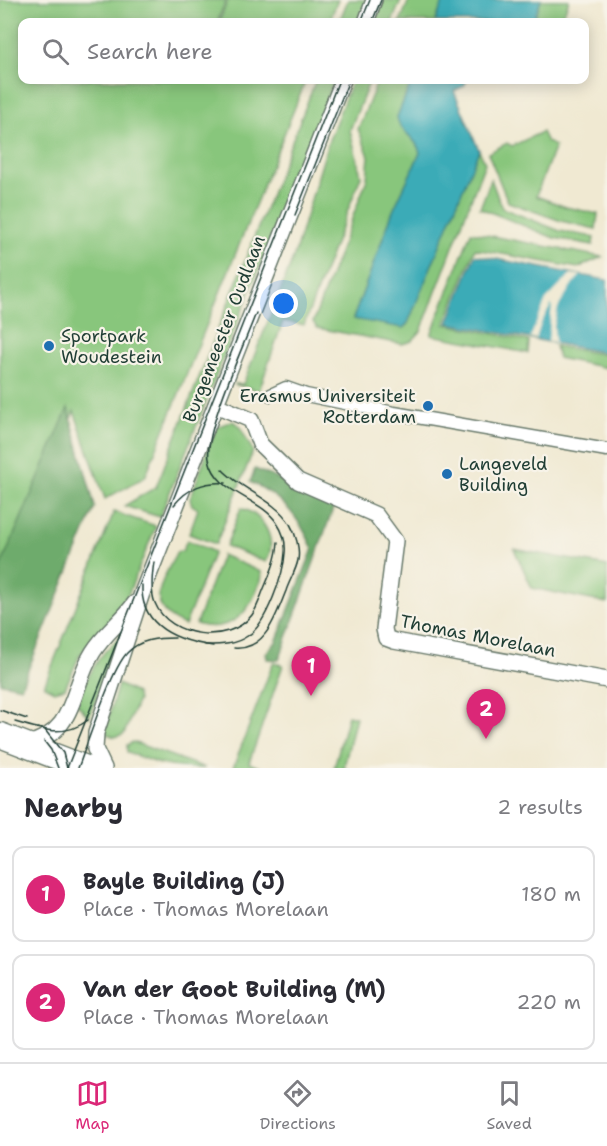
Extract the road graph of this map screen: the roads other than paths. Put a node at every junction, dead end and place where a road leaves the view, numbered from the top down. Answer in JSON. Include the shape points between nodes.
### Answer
{"nodes":[{"id":1,"x":374,"y":0,"type":"edge"},
{"id":2,"x":367,"y":18,"type":"edge"},
{"id":3,"x":341,"y":84,"type":"edge"},
{"id":4,"x":271,"y":395,"type":"dead end"},
{"id":5,"x":216,"y":405,"type":"junction"},
{"id":6,"x":607,"y":450,"type":"edge"},
{"id":7,"x":142,"y":593,"type":"junction"},
{"id":8,"x":607,"y":680,"type":"edge"},
{"id":9,"x":0,"y":735,"type":"edge"},
{"id":10,"x":26,"y":744,"type":"junction"},
{"id":11,"x":43,"y":768,"type":"edge"},
{"id":12,"x":86,"y":768,"type":"edge"},
{"id":13,"x":104,"y":768,"type":"edge"}],
"edges":[{"from":1,"to":2,"type":"street"},
{"from":3,"to":5,"type":"street","name":"Burgemeester Oudlaan"},
{"from":4,"to":6,"type":"street","via":[[286,388],[394,413]]},
{"from":5,"to":7,"type":"street","name":"Burgemeester Oudlaan"},
{"from":5,"to":8,"type":"street","name":"Thomas Morelaan","via":[[251,420],[260,444],[298,481],[365,508],[382,520],[395,541],[386,638]]},
{"from":7,"to":10,"type":"street","name":"Burgemeester Oudlaan","via":[[92,653],[62,723],[43,739]]},
{"from":7,"to":13,"type":"street","name":"Burgemeester Oudlaan","via":[[96,733],[96,749]]},
{"from":9,"to":10,"type":"main road"},
{"from":10,"to":11,"type":"street"},
{"from":10,"to":12,"type":"main road"}]}
